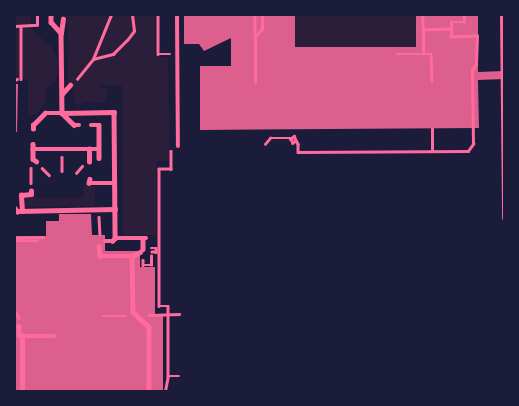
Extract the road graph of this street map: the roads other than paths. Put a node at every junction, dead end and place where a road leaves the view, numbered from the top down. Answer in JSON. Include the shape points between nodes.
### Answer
{"nodes":[{"id":1,"x":51,"y":15,"type":"edge"},
{"id":2,"x":176,"y":15,"type":"edge"},
{"id":3,"x":502,"y":15,"type":"edge"},
{"id":4,"x":63,"y":19,"type":"dead end"},
{"id":5,"x":61,"y":33,"type":"junction"},
{"id":6,"x":70,"y":85,"type":"road end"},
{"id":7,"x":62,"y":94,"type":"junction"},
{"id":8,"x":62,"y":113,"type":"junction"},
{"id":9,"x":79,"y":125,"type":"dead end"},
{"id":10,"x":91,"y":125,"type":"dead end"},
{"id":11,"x":33,"y":129,"type":"dead end"},
{"id":12,"x":178,"y":146,"type":"dead end"},
{"id":13,"x":89,"y":149,"type":"junction"},
{"id":14,"x":99,"y":149,"type":"junction"},
{"id":15,"x":99,"y":158,"type":"dead end"},
{"id":16,"x":88,"y":161,"type":"dead end"},
{"id":17,"x":33,"y":162,"type":"road end"},
{"id":18,"x":90,"y":179,"type":"dead end"},
{"id":19,"x":115,"y":183,"type":"junction"},
{"id":20,"x":31,"y":191,"type":"road end"},
{"id":21,"x":15,"y":208,"type":"edge"},
{"id":22,"x":115,"y":209,"type":"junction"},
{"id":23,"x":22,"y":211,"type":"junction"},
{"id":24,"x":504,"y":218,"type":"edge"},
{"id":25,"x":115,"y":238,"type":"junction"},
{"id":26,"x":105,"y":241,"type":"dead end"},
{"id":27,"x":100,"y":246,"type":"dead end"},
{"id":28,"x":132,"y":256,"type":"junction"},
{"id":29,"x":19,"y":326,"type":"dead end"},
{"id":30,"x":22,"y":336,"type":"junction"},
{"id":31,"x":54,"y":336,"type":"dead end"},
{"id":32,"x":22,"y":391,"type":"edge"},
{"id":33,"x":149,"y":391,"type":"edge"}],
"edges":[{"from":1,"to":5,"type":"street","via":[[51,22]]},
{"from":2,"to":12,"type":"lane"},
{"from":3,"to":24,"type":"street"},
{"from":4,"to":5,"type":"street"},
{"from":5,"to":7,"type":"street"},
{"from":6,"to":7,"type":"street"},
{"from":7,"to":8,"type":"street"},
{"from":8,"to":9,"type":"street","via":[[74,125]]},
{"from":8,"to":11,"type":"street","via":[[45,113]]},
{"from":8,"to":19,"type":"street","via":[[114,112]]},
{"from":10,"to":14,"type":"street","via":[[99,125]]},
{"from":13,"to":14,"type":"street"},
{"from":13,"to":16,"type":"street"},
{"from":13,"to":17,"type":"street","via":[[62,151],[33,147]]},
{"from":14,"to":15,"type":"street"},
{"from":18,"to":19,"type":"street","via":[[90,183]]},
{"from":19,"to":22,"type":"street"},
{"from":20,"to":23,"type":"street","via":[[31,194],[21,194]]},
{"from":21,"to":23,"type":"street"},
{"from":22,"to":23,"type":"street"},
{"from":22,"to":25,"type":"street"},
{"from":25,"to":26,"type":"street"},
{"from":25,"to":28,"type":"street","via":[[144,238],[143,249]]},
{"from":27,"to":28,"type":"street","via":[[100,256]]},
{"from":28,"to":33,"type":"street","via":[[133,312],[149,327]]},
{"from":29,"to":30,"type":"street"},
{"from":30,"to":31,"type":"street"},
{"from":30,"to":32,"type":"street"}]}
